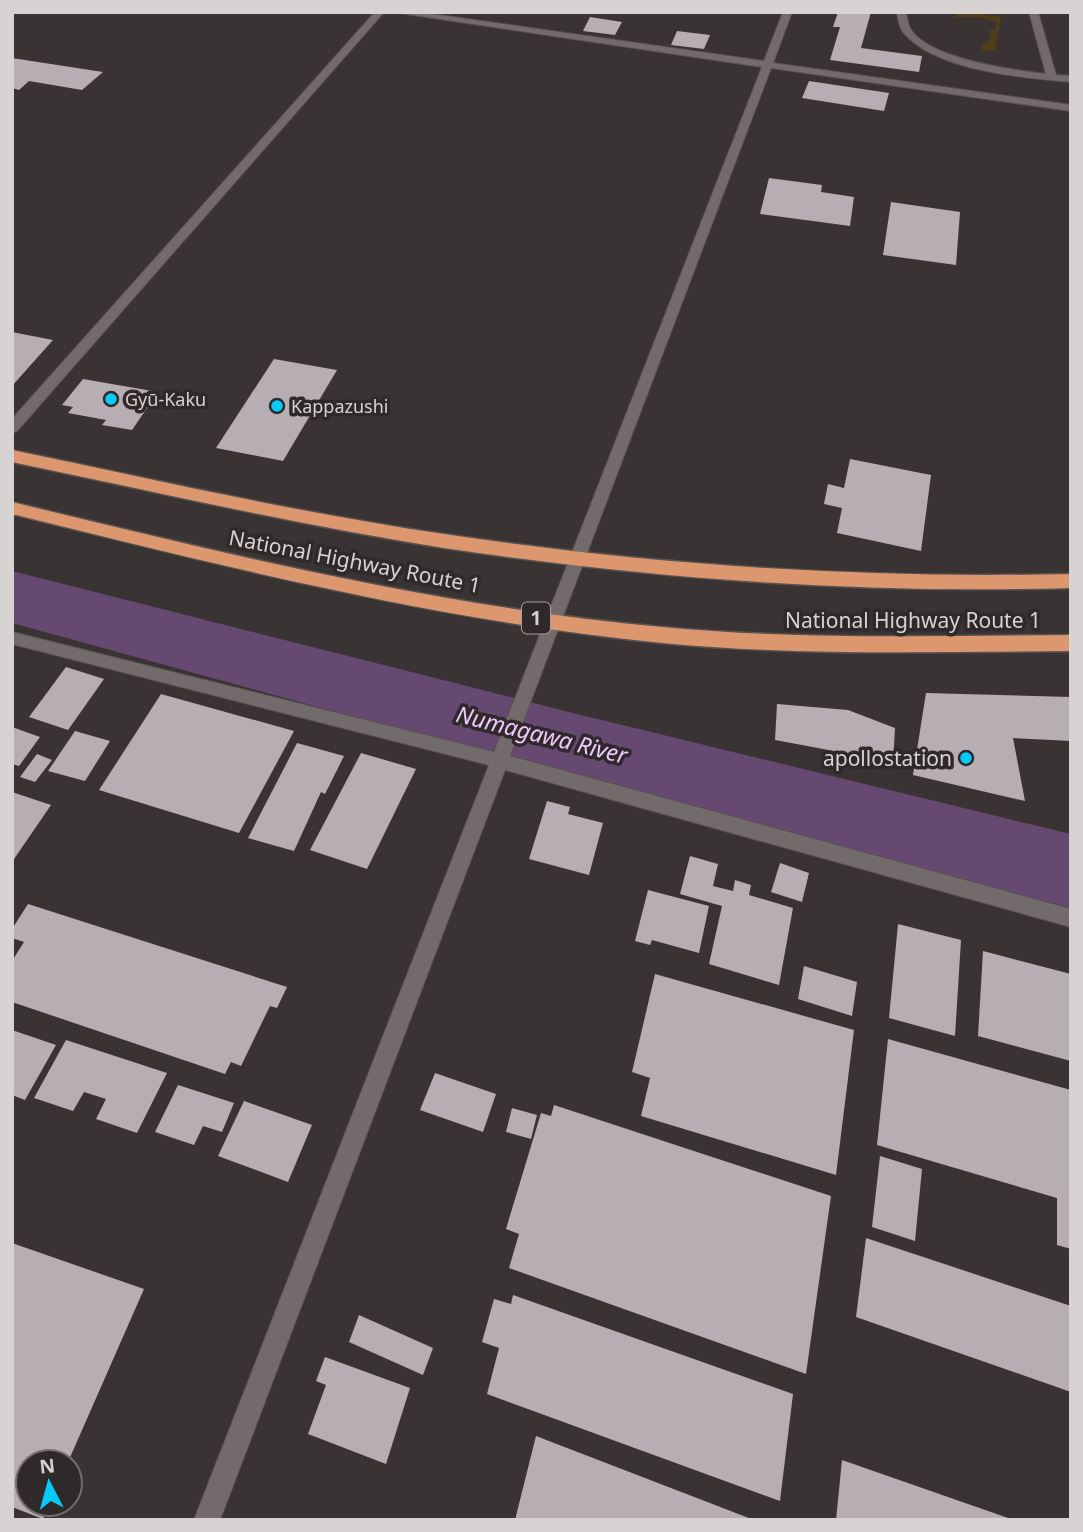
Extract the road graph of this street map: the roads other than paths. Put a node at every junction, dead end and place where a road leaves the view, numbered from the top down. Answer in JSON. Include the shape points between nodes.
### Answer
{"nodes":[{"id":1,"x":380,"y":12,"type":"edge"},
{"id":2,"x":397,"y":12,"type":"edge"},
{"id":3,"x":788,"y":12,"type":"edge"},
{"id":4,"x":901,"y":12,"type":"edge"},
{"id":5,"x":1033,"y":12,"type":"edge"},
{"id":6,"x":768,"y":64,"type":"junction"},
{"id":7,"x":1052,"y":78,"type":"junction"},
{"id":8,"x":1071,"y":79,"type":"edge"},
{"id":9,"x":1071,"y":108,"type":"edge"},
{"id":10,"x":12,"y":428,"type":"edge"},
{"id":11,"x":12,"y":456,"type":"edge"},
{"id":12,"x":12,"y":508,"type":"edge"},
{"id":13,"x":577,"y":558,"type":"junction"},
{"id":14,"x":1071,"y":581,"type":"edge"},
{"id":15,"x":553,"y":620,"type":"junction"},
{"id":16,"x":12,"y":638,"type":"edge"},
{"id":17,"x":1071,"y":643,"type":"edge"},
{"id":18,"x":503,"y":753,"type":"junction"},
{"id":19,"x":1071,"y":918,"type":"edge"},
{"id":20,"x":207,"y":1520,"type":"edge"}],
"edges":[{"from":1,"to":10,"type":"street"},
{"from":2,"to":6,"type":"street"},
{"from":3,"to":6,"type":"street"},
{"from":4,"to":7,"type":"street","via":[[907,32],[951,60]]},
{"from":5,"to":7,"type":"street"},
{"from":6,"to":9,"type":"street"},
{"from":6,"to":13,"type":"street"},
{"from":7,"to":8,"type":"street"},
{"from":11,"to":13,"type":"highway","name":"National Highway Route 1","via":[[444,541]]},
{"from":12,"to":15,"type":"highway","name":"National Highway Route 1","number":"1","via":[[423,602]]},
{"from":13,"to":14,"type":"highway","name":"National Highway Route 1","via":[[815,578]]},
{"from":13,"to":15,"type":"street"},
{"from":15,"to":17,"type":"highway","name":"National Highway Route 1","number":"1","via":[[661,635],[818,645]]},
{"from":15,"to":18,"type":"street"},
{"from":16,"to":18,"type":"street"},
{"from":18,"to":19,"type":"street"},
{"from":18,"to":20,"type":"street"}]}
